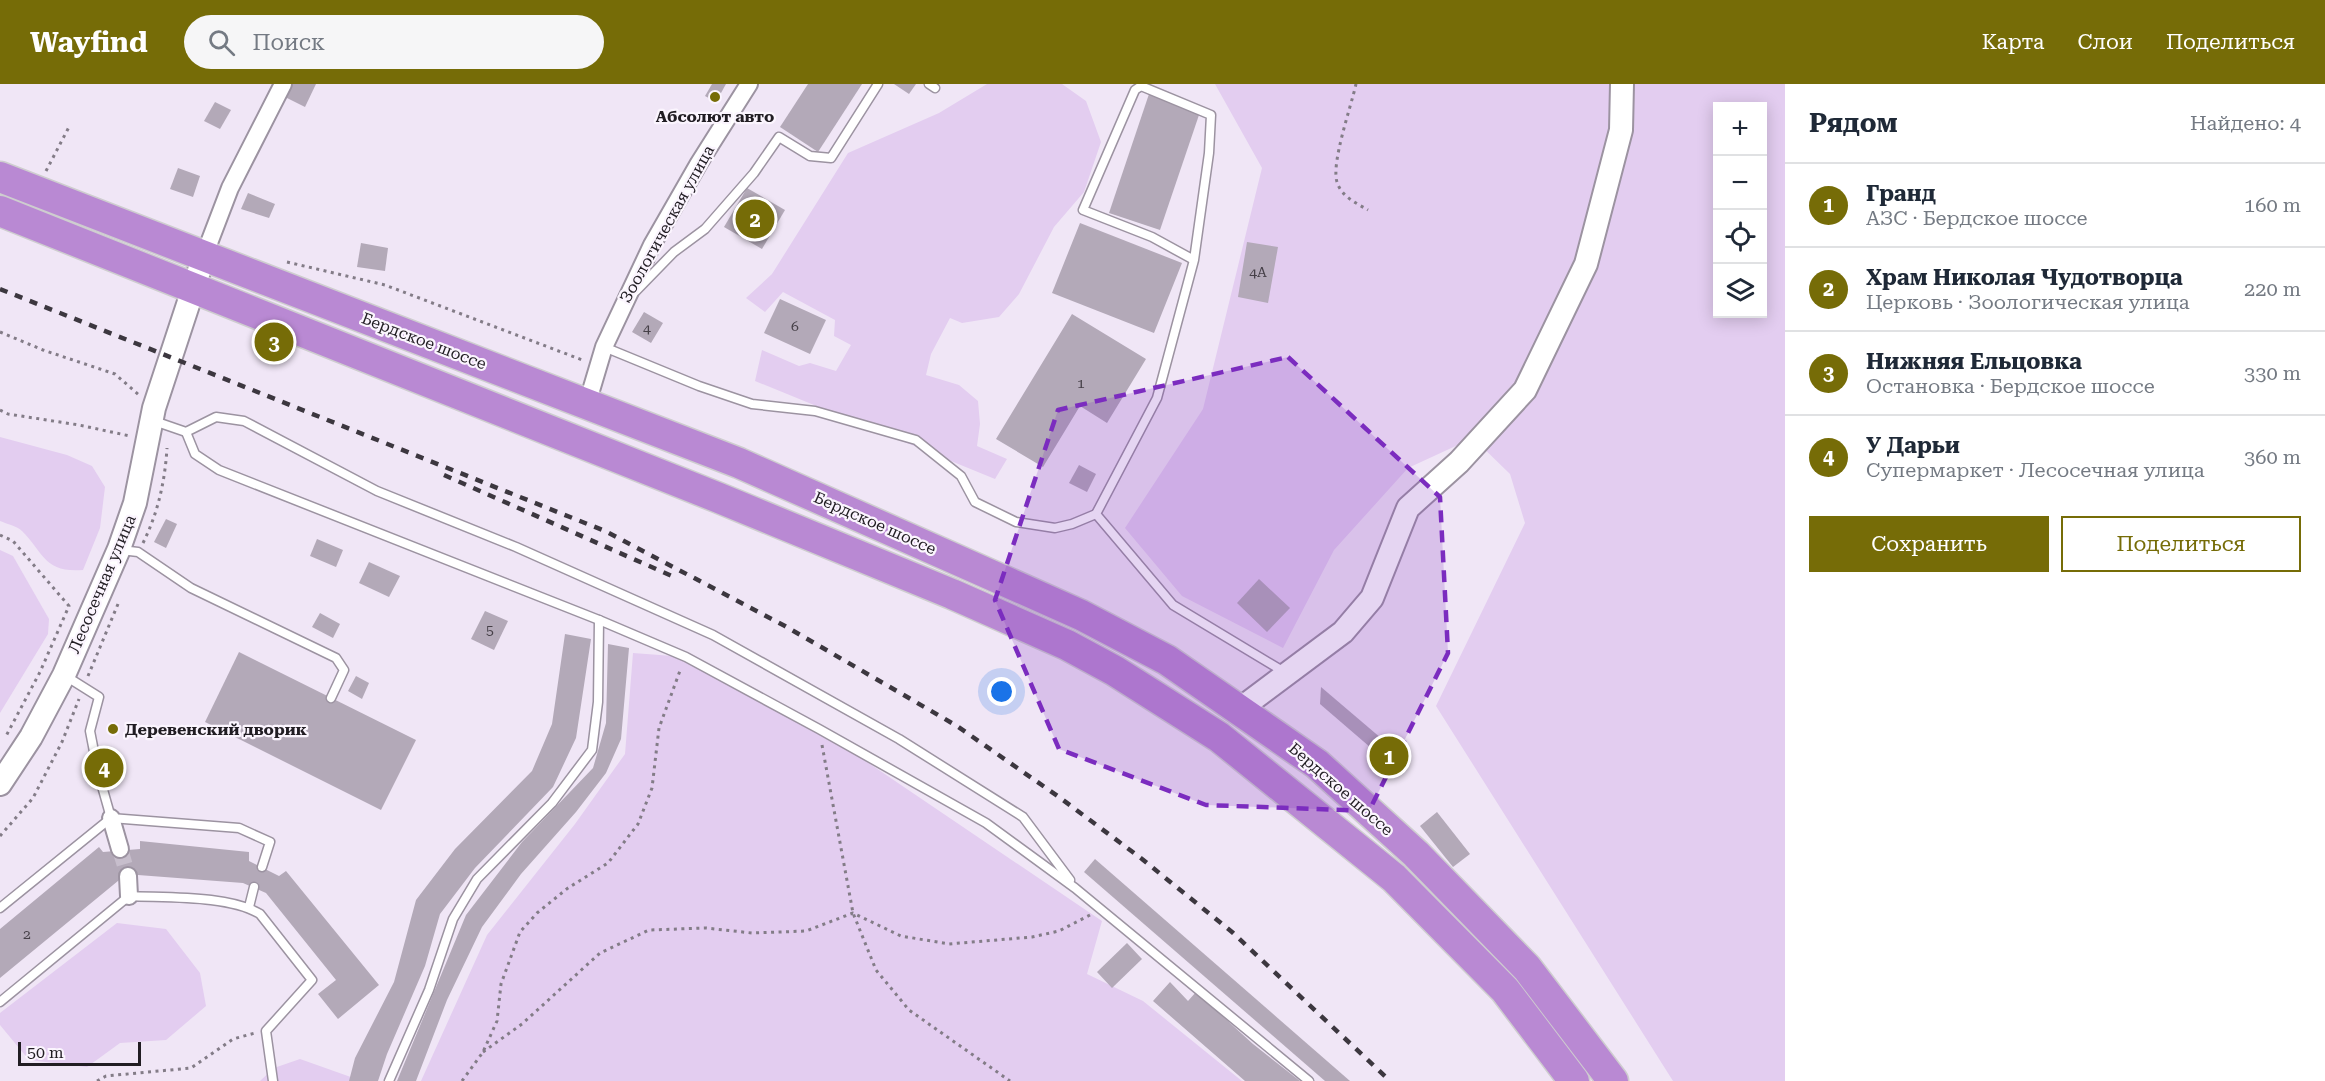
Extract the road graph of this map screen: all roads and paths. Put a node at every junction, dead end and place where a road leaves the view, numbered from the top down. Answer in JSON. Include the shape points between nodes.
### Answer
{"nodes":[{"id":1,"x":283,"y":84,"type":"edge"},
{"id":2,"x":749,"y":84,"type":"edge"},
{"id":3,"x":878,"y":84,"type":"edge"},
{"id":4,"x":1356,"y":84,"type":"edge"},
{"id":5,"x":1622,"y":84,"type":"edge"},
{"id":6,"x":69,"y":124,"type":"dead end"},
{"id":7,"x":0,"y":177,"type":"edge"},
{"id":8,"x":43,"y":179,"type":"dead end"},
{"id":9,"x":1368,"y":210,"type":"dead end"},
{"id":10,"x":0,"y":211,"type":"edge"},
{"id":11,"x":204,"y":256,"type":"junction"},
{"id":12,"x":1194,"y":260,"type":"junction"},
{"id":13,"x":282,"y":261,"type":"dead end"},
{"id":14,"x":193,"y":287,"type":"junction"},
{"id":15,"x":621,"y":307,"type":"junction"},
{"id":16,"x":0,"y":332,"type":"edge"},
{"id":17,"x":603,"y":347,"type":"junction"},
{"id":18,"x":598,"y":366,"type":"junction"},
{"id":19,"x":587,"y":404,"type":"junction"},
{"id":20,"x":0,"y":410,"type":"edge"},
{"id":21,"x":152,"y":423,"type":"junction"},
{"id":22,"x":186,"y":432,"type":"junction"},
{"id":23,"x":1096,"y":514,"type":"junction"},
{"id":24,"x":0,"y":535,"type":"edge"},
{"id":25,"x":119,"y":549,"type":"junction"},
{"id":26,"x":964,"y":562,"type":"junction"},
{"id":27,"x":952,"y":594,"type":"junction"},
{"id":28,"x":599,"y":620,"type":"junction"},
{"id":29,"x":686,"y":657,"type":"junction"},
{"id":30,"x":1287,"y":674,"type":"junction"},
{"id":31,"x":64,"y":675,"type":"junction"},
{"id":32,"x":332,"y":698,"type":"dead end"},
{"id":33,"x":1240,"y":709,"type":"junction"},
{"id":34,"x":819,"y":729,"type":"junction"},
{"id":35,"x":5,"y":739,"type":"dead end"},
{"id":36,"x":0,"y":784,"type":"edge"},
{"id":37,"x":111,"y":818,"type":"junction"},
{"id":38,"x":120,"y":849,"type":"tunnel mouth"},
{"id":39,"x":262,"y":867,"type":"dead end"},
{"id":40,"x":128,"y":876,"type":"tunnel mouth"},
{"id":41,"x":255,"y":887,"type":"dead end"},
{"id":42,"x":1076,"y":888,"type":"junction"},
{"id":43,"x":129,"y":896,"type":"junction"},
{"id":44,"x":0,"y":908,"type":"edge"},
{"id":45,"x":249,"y":908,"type":"junction"},
{"id":46,"x":1101,"y":909,"type":"junction"},
{"id":47,"x":853,"y":912,"type":"junction"},
{"id":48,"x":0,"y":1002,"type":"edge"},
{"id":49,"x":266,"y":1031,"type":"junction"},
{"id":50,"x":483,"y":1052,"type":"junction"},
{"id":51,"x":97,"y":1081,"type":"edge"},
{"id":52,"x":273,"y":1081,"type":"edge"},
{"id":53,"x":388,"y":1081,"type":"edge"},
{"id":54,"x":462,"y":1081,"type":"edge"},
{"id":55,"x":1010,"y":1081,"type":"edge"},
{"id":56,"x":1309,"y":1081,"type":"edge"},
{"id":57,"x":1574,"y":1081,"type":"edge"},
{"id":58,"x":1613,"y":1081,"type":"edge"}],
"edges":[{"from":1,"to":11,"type":"street","via":[[230,188]]},
{"from":2,"to":15,"type":"street","name":"Зоологическая улица","via":[[699,163]]},
{"from":3,"to":15,"type":"lane","via":[[831,158],[810,156],[779,137],[754,173],[705,229],[674,252]]},
{"from":4,"to":9,"type":"path","via":[[1335,165],[1337,183],[1349,200]]},
{"from":5,"to":30,"type":"street","via":[[1621,130],[1586,264],[1525,390],[1459,462],[1407,508],[1372,598],[1343,632]]},
{"from":6,"to":8,"type":"path"},
{"from":7,"to":11,"type":"highway","name":"Бердское шоссе"},
{"from":10,"to":14,"type":"highway","name":"Бердское шоссе"},
{"from":11,"to":14,"type":"street"},
{"from":11,"to":19,"type":"highway","name":"Бердское шоссе"},
{"from":12,"to":12,"type":"lane","via":[[1152,237],[1083,210],[1135,90],[1141,86],[1211,115]]},
{"from":12,"to":23,"type":"lane","via":[[1156,398]]},
{"from":13,"to":18,"type":"path","via":[[385,285]]},
{"from":14,"to":21,"type":"street","name":"Лесосечная улица"},
{"from":14,"to":27,"type":"highway","name":"Бердское шоссе"},
{"from":15,"to":17,"type":"street","name":"Зоологическая улица"},
{"from":16,"to":21,"type":"path","via":[[115,374]]},
{"from":17,"to":18,"type":"street","name":"Зоологическая улица"},
{"from":17,"to":23,"type":"lane","via":[[752,404],[815,411],[916,440],[961,476],[975,501],[1016,522],[1055,528]]},
{"from":18,"to":19,"type":"street","name":"Зоологическая улица"},
{"from":19,"to":26,"type":"highway","name":"Бердское шоссе","via":[[740,463]]},
{"from":20,"to":21,"type":"path","via":[[79,425]]},
{"from":21,"to":22,"type":"lane"},
{"from":21,"to":25,"type":"street","name":"Лесосечная улица","via":[[135,503]]},
{"from":22,"to":28,"type":"lane","via":[[195,454],[219,470]]},
{"from":22,"to":42,"type":"lane","via":[[216,417],[244,421],[377,491],[516,547],[713,635],[899,739],[1023,817]]},
{"from":23,"to":30,"type":"lane","via":[[1173,605]]},
{"from":24,"to":35,"type":"path","via":[[13,541],[69,606]]},
{"from":25,"to":31,"type":"street","name":"Лесосечная улица"},
{"from":25,"to":32,"type":"lane","via":[[138,552],[191,588],[336,658],[344,670]]},
{"from":26,"to":27,"type":"highway"},
{"from":26,"to":33,"type":"highway","name":"Бердское шоссе","via":[[1081,615],[1167,660]]},
{"from":27,"to":57,"type":"highway","name":"Бердское шоссе","via":[[1067,645],[1219,737],[1394,878],[1504,990]]},
{"from":28,"to":29,"type":"lane"},
{"from":28,"to":53,"type":"lane","via":[[598,702],[592,750],[552,803],[477,879],[453,919],[429,990]]},
{"from":29,"to":34,"type":"lane"},
{"from":29,"to":50,"type":"path","via":[[659,728],[652,788],[638,824],[608,863],[568,888],[520,932],[501,984],[496,1022]]},
{"from":30,"to":33,"type":"street"},
{"from":31,"to":36,"type":"street","name":"Лесосечная улица","via":[[32,737]]},
{"from":31,"to":37,"type":"lane","via":[[99,697],[90,731]]},
{"from":33,"to":58,"type":"highway","name":"Бердское шоссе","via":[[1317,764],[1416,854],[1527,968]]},
{"from":34,"to":42,"type":"lane","via":[[986,823]]},
{"from":34,"to":47,"type":"path"},
{"from":37,"to":38,"type":"street"},
{"from":37,"to":39,"type":"lane","via":[[239,828],[270,842]]},
{"from":37,"to":44,"type":"lane"},
{"from":40,"to":43,"type":"street"},
{"from":41,"to":45,"type":"lane"},
{"from":42,"to":46,"type":"lane"},
{"from":43,"to":45,"type":"lane","via":[[231,903]]},
{"from":43,"to":48,"type":"lane"},
{"from":45,"to":49,"type":"lane","via":[[260,914],[312,980]]},
{"from":46,"to":47,"type":"path","via":[[1059,931],[949,944],[901,936]]},
{"from":46,"to":56,"type":"lane"},
{"from":47,"to":50,"type":"path","via":[[806,931],[649,930],[600,953],[522,1024]]},
{"from":47,"to":55,"type":"path","via":[[876,970],[909,1010]]},
{"from":49,"to":51,"type":"path","via":[[233,1039],[191,1068],[106,1076]]},
{"from":49,"to":52,"type":"lane"},
{"from":50,"to":54,"type":"path"}]}
